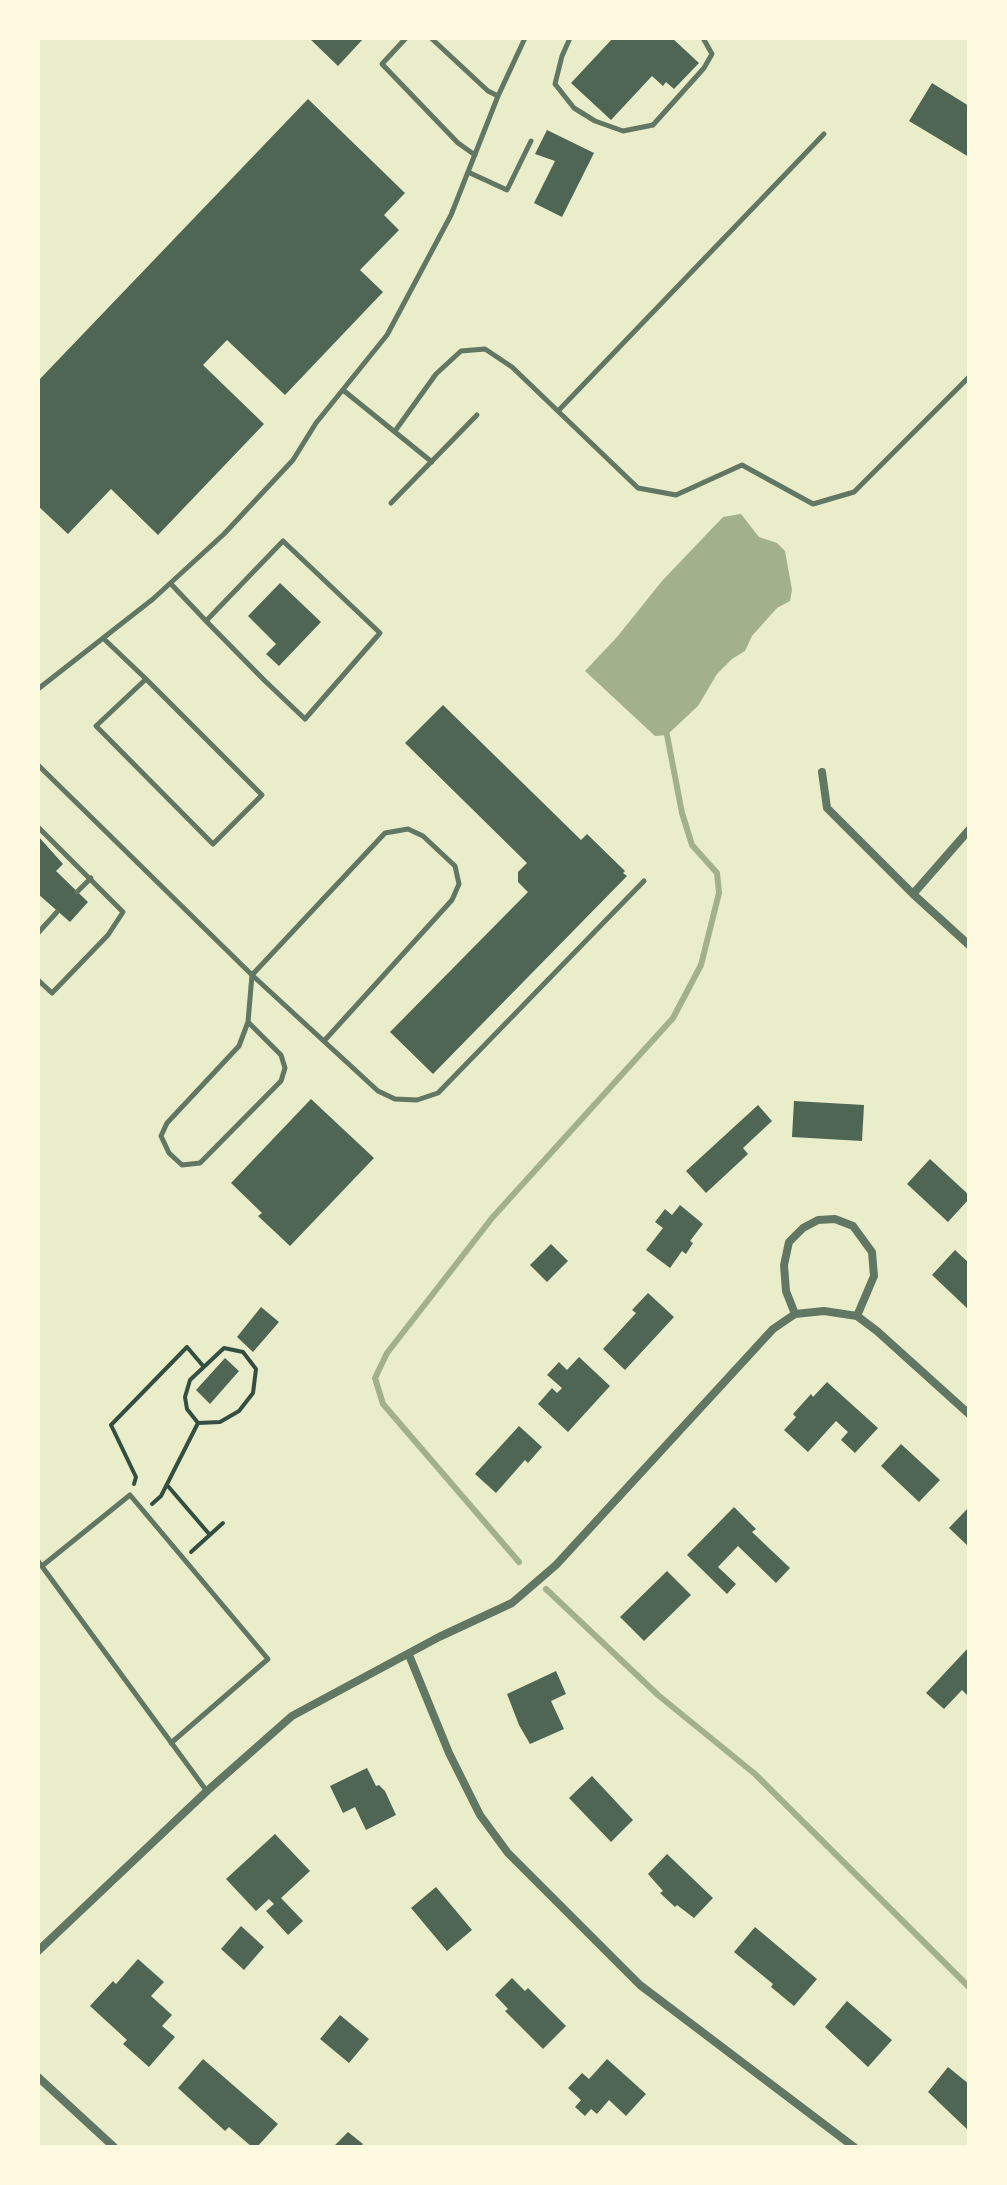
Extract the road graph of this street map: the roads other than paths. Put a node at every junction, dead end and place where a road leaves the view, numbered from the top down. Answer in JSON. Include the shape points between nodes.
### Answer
{"nodes":[{"id":1,"x":406,"y":38,"type":"edge"},
{"id":2,"x":431,"y":38,"type":"edge"},
{"id":3,"x":525,"y":38,"type":"edge"},
{"id":4,"x":570,"y":38,"type":"edge"},
{"id":5,"x":703,"y":38,"type":"edge"},
{"id":6,"x":498,"y":96,"type":"junction"},
{"id":7,"x":824,"y":134,"type":"dead end"},
{"id":8,"x":531,"y":141,"type":"dead end"},
{"id":9,"x":475,"y":155,"type":"junction"},
{"id":10,"x":468,"y":172,"type":"junction"},
{"id":11,"x":969,"y":377,"type":"edge"},
{"id":12,"x":343,"y":390,"type":"junction"},
{"id":13,"x":558,"y":411,"type":"junction"},
{"id":14,"x":477,"y":415,"type":"dead end"},
{"id":15,"x":395,"y":431,"type":"junction"},
{"id":16,"x":432,"y":462,"type":"junction"},
{"id":17,"x":391,"y":503,"type":"dead end"},
{"id":18,"x":171,"y":584,"type":"junction"},
{"id":19,"x":206,"y":621,"type":"junction"},
{"id":20,"x":103,"y":638,"type":"junction"},
{"id":21,"x":146,"y":679,"type":"junction"},
{"id":22,"x":38,"y":689,"type":"edge"},
{"id":23,"x":38,"y":765,"type":"edge"},
{"id":24,"x":822,"y":772,"type":"dead end"},
{"id":25,"x":38,"y":827,"type":"edge"},
{"id":26,"x":969,"y":830,"type":"edge"},
{"id":27,"x":91,"y":878,"type":"junction"},
{"id":28,"x":644,"y":881,"type":"dead end"},
{"id":29,"x":77,"y":892,"type":"dead end"},
{"id":30,"x":913,"y":894,"type":"junction"},
{"id":31,"x":57,"y":912,"type":"dead end"},
{"id":32,"x":38,"y":933,"type":"edge"},
{"id":33,"x":969,"y":945,"type":"edge"},
{"id":34,"x":252,"y":975,"type":"junction"},
{"id":35,"x":38,"y":980,"type":"edge"},
{"id":36,"x":248,"y":1022,"type":"junction"},
{"id":37,"x":324,"y":1041,"type":"junction"},
{"id":38,"x":795,"y":1314,"type":"junction"},
{"id":39,"x":857,"y":1316,"type":"junction"},
{"id":40,"x":969,"y":1414,"type":"edge"},
{"id":41,"x":40,"y":1564,"type":"edge"},
{"id":42,"x":409,"y":1655,"type":"junction"},
{"id":43,"x":171,"y":1743,"type":"junction"},
{"id":44,"x":207,"y":1791,"type":"junction"},
{"id":45,"x":38,"y":1951,"type":"edge"},
{"id":46,"x":38,"y":2077,"type":"edge"},
{"id":47,"x":114,"y":2147,"type":"edge"},
{"id":48,"x":854,"y":2147,"type":"edge"}],
"edges":[{"from":1,"to":9,"type":"lane","via":[[382,64]]},
{"from":2,"to":6,"type":"lane"},
{"from":3,"to":6,"type":"lane"},
{"from":4,"to":5,"type":"lane","via":[[555,84],[574,108],[623,131],[653,125],[704,68],[712,54]]},
{"from":6,"to":9,"type":"lane"},
{"from":7,"to":13,"type":"lane"},
{"from":8,"to":10,"type":"lane","via":[[507,190]]},
{"from":9,"to":10,"type":"lane"},
{"from":10,"to":12,"type":"lane","via":[[387,335]]},
{"from":11,"to":13,"type":"lane","via":[[854,492],[813,504],[742,465],[676,495],[638,488]]},
{"from":12,"to":15,"type":"lane"},
{"from":12,"to":18,"type":"lane","via":[[293,460]]},
{"from":13,"to":15,"type":"lane","via":[[485,349],[461,351],[436,374]]},
{"from":14,"to":16,"type":"lane"},
{"from":15,"to":16,"type":"lane"},
{"from":16,"to":17,"type":"lane"},
{"from":18,"to":19,"type":"lane"},
{"from":18,"to":20,"type":"lane"},
{"from":19,"to":19,"type":"lane","via":[[305,719],[380,633],[283,541]]},
{"from":20,"to":21,"type":"lane"},
{"from":20,"to":22,"type":"lane"},
{"from":21,"to":21,"type":"lane","via":[[262,795],[213,844],[96,726]]},
{"from":23,"to":34,"type":"lane"},
{"from":24,"to":30,"type":"street","via":[[827,808]]},
{"from":25,"to":27,"type":"lane"},
{"from":26,"to":30,"type":"street"},
{"from":27,"to":29,"type":"lane"},
{"from":27,"to":35,"type":"lane","via":[[123,912],[52,993]]},
{"from":28,"to":37,"type":"lane","via":[[438,1093],[417,1100],[395,1099],[378,1091]]},
{"from":30,"to":33,"type":"street"},
{"from":31,"to":32,"type":"lane"},
{"from":34,"to":36,"type":"lane"},
{"from":34,"to":37,"type":"lane"},
{"from":34,"to":37,"type":"lane","via":[[385,833],[408,829],[423,836],[455,866],[459,884],[452,900]]},
{"from":36,"to":36,"type":"lane","via":[[239,1046],[167,1123],[161,1136],[182,1165],[200,1163],[281,1081],[281,1055]]},
{"from":38,"to":39,"type":"street"},
{"from":38,"to":39,"type":"street","via":[[786,1291],[789,1242],[818,1220],[835,1219],[853,1226],[872,1252],[874,1276]]},
{"from":38,"to":42,"type":"street","via":[[773,1329],[556,1565],[512,1603]]},
{"from":39,"to":40,"type":"street"},
{"from":41,"to":43,"type":"lane"},
{"from":41,"to":43,"type":"lane","via":[[130,1495],[268,1659]]},
{"from":42,"to":44,"type":"street","via":[[292,1716]]},
{"from":42,"to":48,"type":"street","via":[[480,1815],[508,1853],[640,1985]]},
{"from":43,"to":44,"type":"lane"},
{"from":44,"to":45,"type":"street"},
{"from":46,"to":47,"type":"street"}]}
